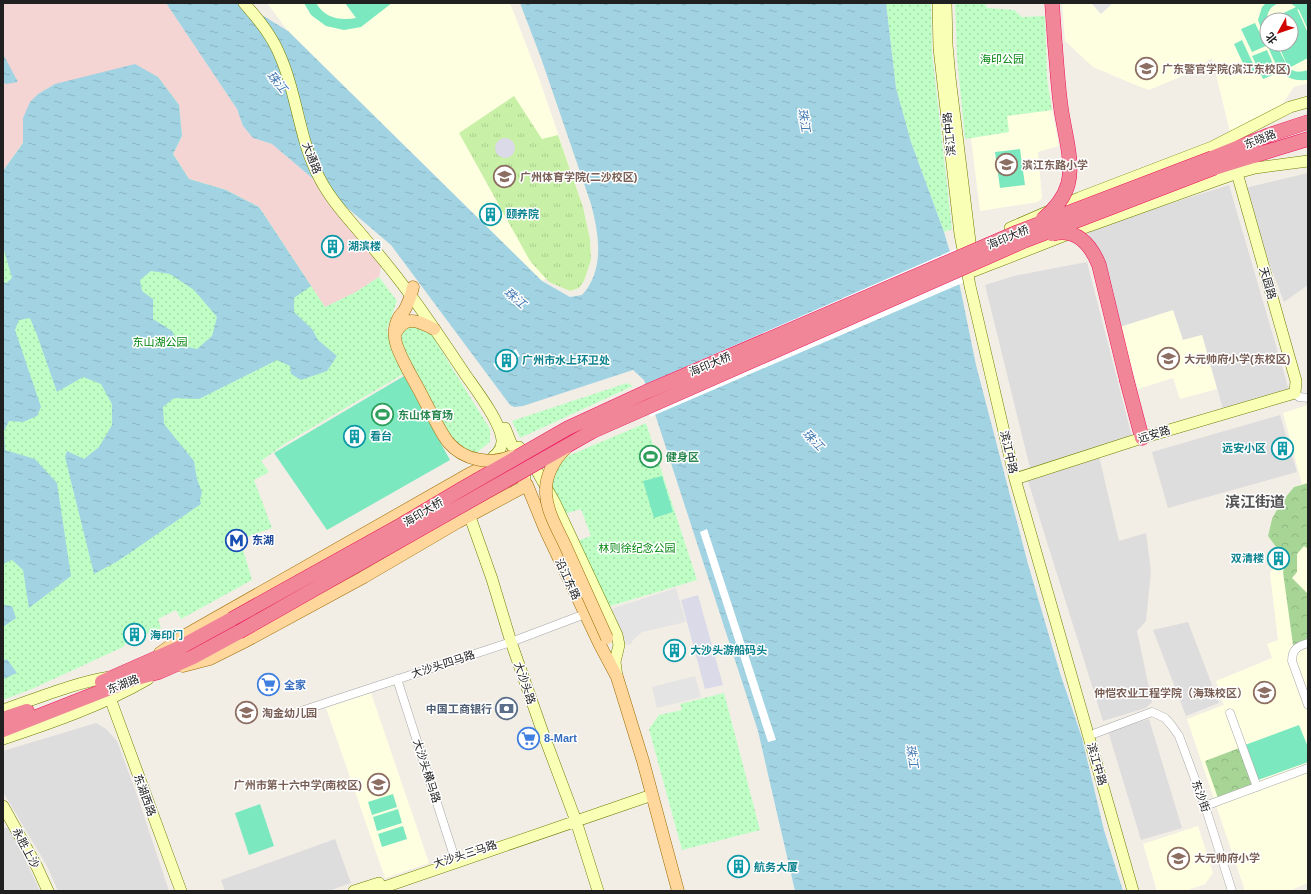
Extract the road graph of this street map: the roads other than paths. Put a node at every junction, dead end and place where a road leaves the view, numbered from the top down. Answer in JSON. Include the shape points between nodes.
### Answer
{"nodes":[{"id":1,"x":244,"y":3,"type":"edge"},
{"id":2,"x":254,"y":3,"type":"edge"},
{"id":3,"x":938,"y":3,"type":"edge"},
{"id":4,"x":946,"y":3,"type":"edge"},
{"id":5,"x":1052,"y":3,"type":"edge"},
{"id":6,"x":1308,"y":102,"type":"edge"},
{"id":7,"x":1308,"y":122,"type":"edge"},
{"id":8,"x":1259,"y":123,"type":"junction"},
{"id":9,"x":1269,"y":135,"type":"junction"},
{"id":10,"x":1308,"y":139,"type":"edge"},
{"id":11,"x":1232,"y":143,"type":"junction"},
{"id":12,"x":1213,"y":158,"type":"junction"},
{"id":13,"x":1308,"y":161,"type":"edge"},
{"id":14,"x":1237,"y":173,"type":"junction"},
{"id":15,"x":1079,"y":198,"type":"junction"},
{"id":16,"x":1089,"y":226,"type":"junction"},
{"id":17,"x":1021,"y":236,"type":"junction"},
{"id":18,"x":970,"y":247,"type":"junction"},
{"id":19,"x":385,"y":256,"type":"junction"},
{"id":20,"x":965,"y":260,"type":"junction"},
{"id":21,"x":974,"y":271,"type":"junction"},
{"id":22,"x":412,"y":292,"type":"junction"},
{"id":23,"x":434,"y":329,"type":"junction"},
{"id":24,"x":394,"y":336,"type":"junction"},
{"id":25,"x":1295,"y":393,"type":"junction"},
{"id":26,"x":1308,"y":398,"type":"edge"},
{"id":27,"x":503,"y":425,"type":"junction"},
{"id":28,"x":582,"y":436,"type":"junction"},
{"id":29,"x":1142,"y":438,"type":"junction"},
{"id":30,"x":530,"y":450,"type":"junction"},
{"id":31,"x":469,"y":474,"type":"junction"},
{"id":32,"x":1019,"y":478,"type":"junction"},
{"id":33,"x":527,"y":484,"type":"junction"},
{"id":34,"x":444,"y":488,"type":"junction"},
{"id":35,"x":469,"y":516,"type":"junction"},
{"id":36,"x":458,"y":522,"type":"junction"},
{"id":37,"x":585,"y":614,"type":"junction"},
{"id":38,"x":232,"y":619,"type":"joint"},
{"id":39,"x":239,"y":632,"type":"joint"},
{"id":40,"x":511,"y":642,"type":"junction"},
{"id":41,"x":1308,"y":643,"type":"edge"},
{"id":42,"x":151,"y":660,"type":"junction"},
{"id":43,"x":159,"y":672,"type":"junction"},
{"id":44,"x":617,"y":677,"type":"junction"},
{"id":45,"x":397,"y":679,"type":"junction"},
{"id":46,"x":110,"y":698,"type":"junction"},
{"id":47,"x":1308,"y":705,"type":"edge"},
{"id":48,"x":300,"y":711,"type":"dead end"},
{"id":49,"x":1230,"y":713,"type":"dead end"},
{"id":50,"x":4,"y":724,"type":"edge"},
{"id":51,"x":1096,"y":733,"type":"junction"},
{"id":52,"x":1308,"y":768,"type":"edge"},
{"id":53,"x":1257,"y":787,"type":"junction"},
{"id":54,"x":652,"y":796,"type":"junction"},
{"id":55,"x":1205,"y":806,"type":"junction"},
{"id":56,"x":5,"y":813,"type":"edge"},
{"id":57,"x":576,"y":821,"type":"junction"},
{"id":58,"x":456,"y":860,"type":"junction"},
{"id":59,"x":370,"y":890,"type":"edge"},
{"id":60,"x":48,"y":891,"type":"edge"},
{"id":61,"x":181,"y":891,"type":"edge"},
{"id":62,"x":354,"y":891,"type":"edge"},
{"id":63,"x":598,"y":891,"type":"edge"},
{"id":64,"x":678,"y":891,"type":"edge"},
{"id":65,"x":1132,"y":891,"type":"edge"},
{"id":66,"x":1139,"y":891,"type":"edge"},
{"id":67,"x":1232,"y":891,"type":"edge"}],
"edges":[{"from":1,"to":19,"type":"main road","name":"大通路","via":[[267,32],[282,59],[304,140],[318,174],[334,201]]},
{"from":2,"to":19,"type":"main road","name":"大通路","via":[[276,33],[288,56],[316,153],[326,175]]},
{"from":3,"to":20,"type":"main road","name":"滨江中路","via":[[939,48]]},
{"from":4,"to":18,"type":"main road","name":"滨江中路","via":[[950,78]]},
{"from":5,"to":17,"type":"highway","bridge":true,"via":[[1061,108],[1070,164],[1069,179],[1062,197],[1050,213]]},
{"from":6,"to":8,"type":"main road","via":[[1290,107]]},
{"from":7,"to":9,"type":"highway","name":"东晓路"},
{"from":8,"to":11,"type":"main road"},
{"from":8,"to":12,"type":"main road"},
{"from":9,"to":11,"type":"main road"},
{"from":9,"to":12,"type":"highway","name":"东晓路"},
{"from":10,"to":12,"type":"highway","name":"东晓路"},
{"from":11,"to":12,"type":"main road"},
{"from":12,"to":15,"type":"main road"},
{"from":12,"to":17,"type":"highway","name":"海印大桥","bridge":true},
{"from":13,"to":14,"type":"main road"},
{"from":14,"to":16,"type":"main road"},
{"from":14,"to":25,"type":"main road","name":"天园路","via":[[1296,382]]},
{"from":15,"to":16,"type":"main road","via":[[1074,206],[1075,212],[1081,221]]},
{"from":15,"to":18,"type":"main road"},
{"from":16,"to":21,"type":"main road"},
{"from":17,"to":28,"type":"highway","name":"海印大桥","bridge":true},
{"from":17,"to":29,"type":"highway","bridge":true,"via":[[1066,232],[1078,237],[1092,249],[1099,265]]},
{"from":17,"to":30,"type":"highway","name":"海印大桥","bridge":true,"via":[[646,392],[568,428]]},
{"from":18,"to":20,"type":"main road"},
{"from":18,"to":21,"type":"main road","name":"滨江中路"},
{"from":19,"to":22,"type":"main road","name":"大通路"},
{"from":20,"to":21,"type":"main road"},
{"from":20,"to":32,"type":"main road","name":"滨江中路"},
{"from":21,"to":32,"type":"main road","name":"滨江中路"},
{"from":22,"to":23,"type":"main road"},
{"from":22,"to":24,"type":"main road","via":[[398,319]]},
{"from":22,"to":27,"type":"main road","name":"沿江东路","via":[[476,380]]},
{"from":23,"to":24,"type":"main road","via":[[412,320],[401,326]]},
{"from":23,"to":31,"type":"main road","via":[[496,422],[501,435],[501,446],[496,454]]},
{"from":24,"to":30,"type":"main road","bridge":true,"via":[[408,370],[445,438],[456,450],[469,457],[490,461],[506,459]]},
{"from":25,"to":26,"type":"street","via":[[1299,397]]},
{"from":25,"to":29,"type":"main road","name":"远安路"},
{"from":27,"to":33,"type":"main road","name":"沿江东路"},
{"from":27,"to":44,"type":"main road","via":[[538,471],[617,635]]},
{"from":28,"to":39,"type":"highway","name":"海印大桥","bridge":true},
{"from":28,"to":44,"type":"main road","bridge":true,"via":[[565,449],[554,464],[547,480],[546,498],[607,638]]},
{"from":29,"to":32,"type":"main road","name":"远安路"},
{"from":30,"to":38,"type":"highway","name":"海印大桥","bridge":true,"via":[[401,526]]},
{"from":31,"to":33,"type":"main road","via":[[486,466],[506,465],[515,469]]},
{"from":31,"to":34,"type":"main road"},
{"from":31,"to":35,"type":"main road","name":"大沙头路","via":[[462,487]]},
{"from":32,"to":51,"type":"main road","name":"滨江中路"},
{"from":32,"to":65,"type":"main road","name":"滨江中路"},
{"from":33,"to":35,"type":"main road"},
{"from":33,"to":37,"type":"main road","name":"沿江东路","via":[[534,505]]},
{"from":34,"to":36,"type":"main road","via":[[449,490],[457,503],[460,515]]},
{"from":34,"to":42,"type":"main road","via":[[184,636]]},
{"from":35,"to":36,"type":"main road"},
{"from":35,"to":40,"type":"main road","name":"大沙头路"},
{"from":36,"to":43,"type":"main road","via":[[244,642],[210,659]]},
{"from":37,"to":40,"type":"street","name":"大沙头四马路"},
{"from":37,"to":44,"type":"main road","name":"沿江东路"},
{"from":38,"to":42,"type":"highway","name":"东湖路","via":[[176,650]]},
{"from":39,"to":43,"type":"highway","name":"东湖路"},
{"from":40,"to":45,"type":"street","name":"大沙头四马路"},
{"from":40,"to":57,"type":"main road","name":"大沙头路"},
{"from":41,"to":47,"type":"street","via":[[1296,648],[1292,656]]},
{"from":42,"to":50,"type":"highway","name":"东湖路"},
{"from":43,"to":46,"type":"main road"},
{"from":43,"to":50,"type":"highway","name":"东湖路"},
{"from":44,"to":54,"type":"main road","name":"沿江东路"},
{"from":45,"to":48,"type":"street","name":"大沙头四马路"},
{"from":45,"to":58,"type":"street","name":"大沙头横马路"},
{"from":46,"to":50,"type":"main road","via":[[38,727]]},
{"from":46,"to":61,"type":"main road","name":"东湖西路"},
{"from":49,"to":53,"type":"street"},
{"from":51,"to":55,"type":"street","name":"东沙街","via":[[1152,712],[1165,718],[1179,736]]},
{"from":51,"to":66,"type":"main road","name":"滨江中路"},
{"from":52,"to":53,"type":"street"},
{"from":53,"to":55,"type":"street"},
{"from":54,"to":57,"type":"main road","name":"大沙头三马路"},
{"from":54,"to":64,"type":"main road","name":"沿江东路"},
{"from":55,"to":67,"type":"street","name":"东沙街"},
{"from":56,"to":60,"type":"main road","name":"永胜上沙"},
{"from":57,"to":58,"type":"main road","name":"大沙头三马路"},
{"from":57,"to":63,"type":"main road","name":"大沙头路"},
{"from":58,"to":59,"type":"main road","name":"大沙头三马路"},
{"from":59,"to":62,"type":"main road","name":"大沙头三马路"}]}
